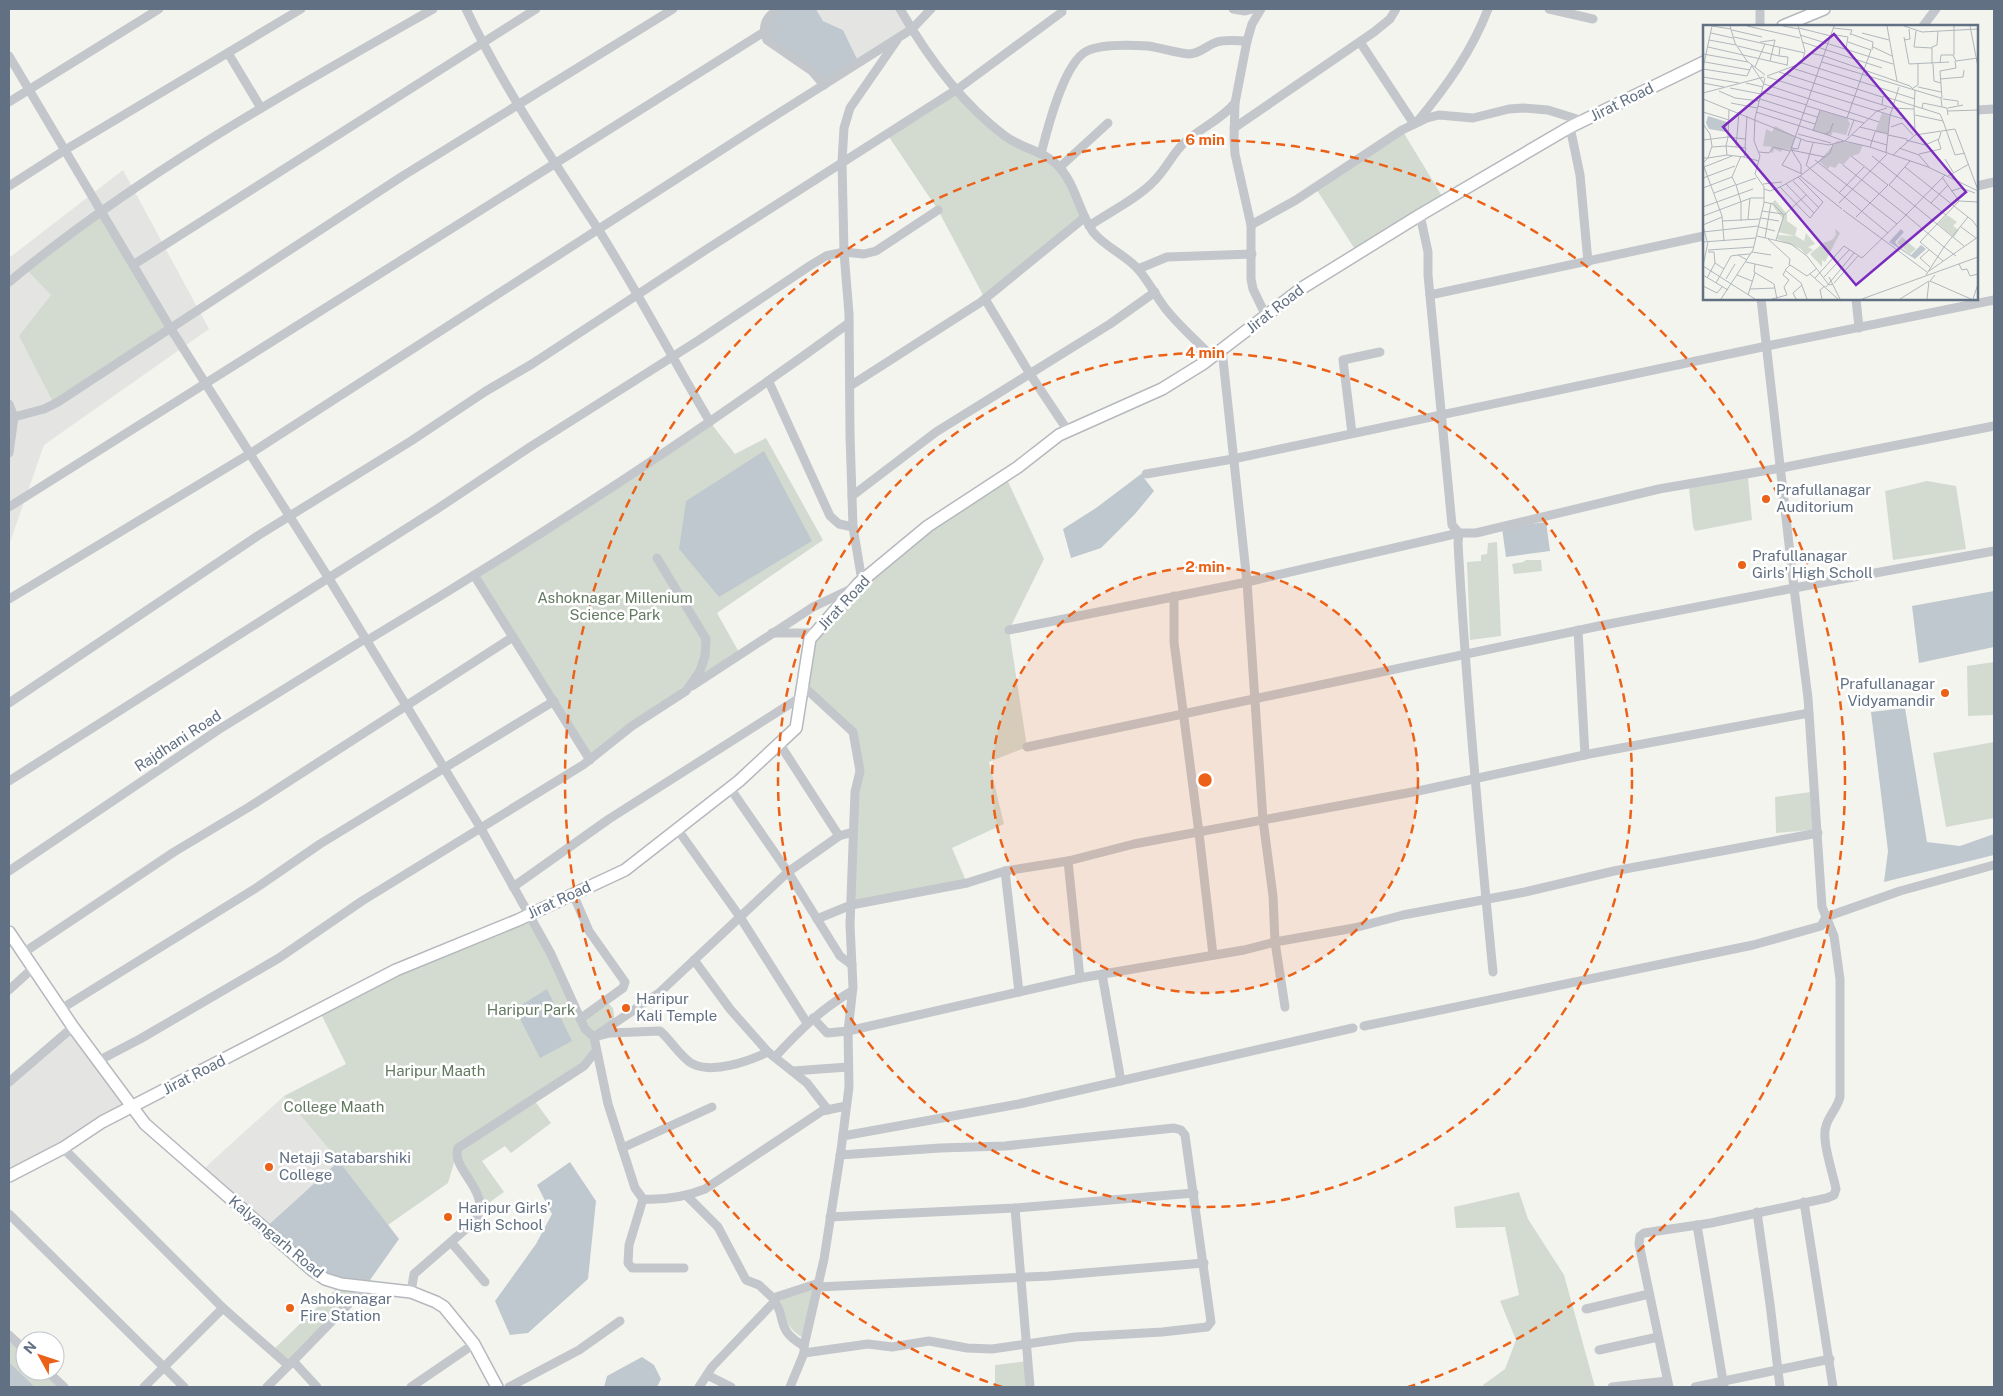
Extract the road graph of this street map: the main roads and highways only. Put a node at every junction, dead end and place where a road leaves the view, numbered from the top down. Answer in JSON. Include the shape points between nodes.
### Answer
{"nodes":[{"id":1,"x":1824,"y":9,"type":"edge"},
{"id":2,"x":1785,"y":25,"type":"edge"},
{"id":3,"x":1703,"y":62,"type":"edge"},
{"id":4,"x":9,"y":932,"type":"edge"},
{"id":5,"x":131,"y":1107,"type":"junction"},
{"id":6,"x":9,"y":1176,"type":"edge"},
{"id":7,"x":497,"y":1387,"type":"edge"}],
"edges":[{"from":1,"to":2,"type":"main road"},
{"from":3,"to":5,"type":"main road","name":"Jirat Road","via":[[1570,127],[1420,216],[1302,288],[1222,350],[1162,389],[1059,435],[1018,467],[928,526],[859,584],[810,639],[796,728],[730,788],[625,870],[529,915],[396,970]]},
{"from":4,"to":5,"type":"main road","name":"Kalyangarh Road"},
{"from":5,"to":6,"type":"main road","name":"Jirat Road"},
{"from":5,"to":7,"type":"main road","name":"Kalyangarh Road","via":[[154,1133],[312,1270],[341,1284],[411,1292],[444,1307],[474,1344]]}]}
